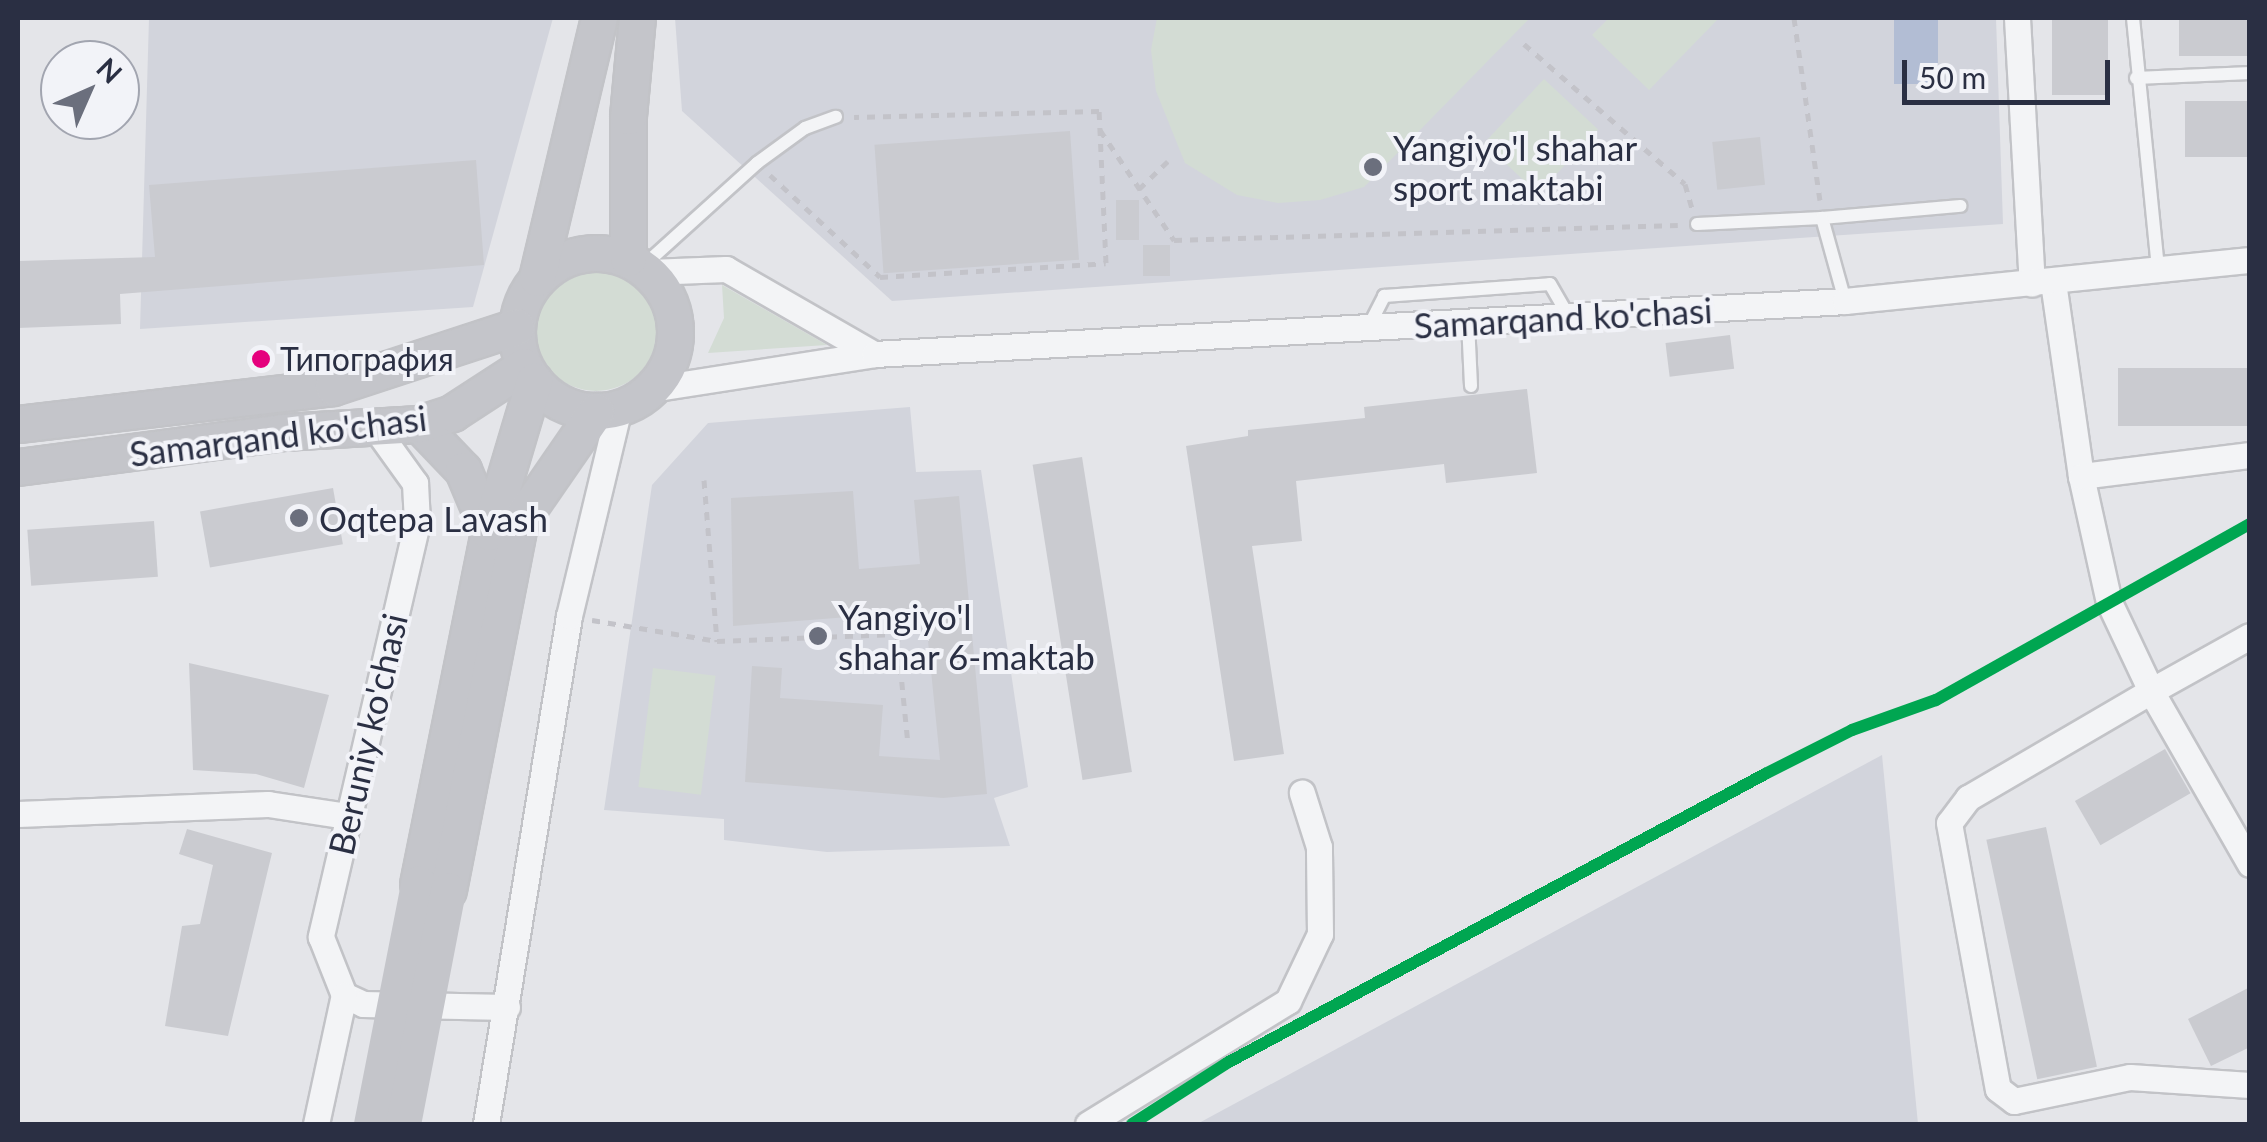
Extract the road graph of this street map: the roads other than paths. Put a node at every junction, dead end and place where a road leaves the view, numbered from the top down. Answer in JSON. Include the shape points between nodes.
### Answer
{"nodes":[{"id":1,"x":599,"y":18,"type":"edge"},
{"id":2,"x":637,"y":18,"type":"edge"},
{"id":3,"x":2017,"y":18,"type":"edge"},
{"id":4,"x":2133,"y":18,"type":"edge"},
{"id":5,"x":2250,"y":72,"type":"edge"},
{"id":6,"x":2136,"y":78,"type":"junction"},
{"id":7,"x":836,"y":117,"type":"road end"},
{"id":8,"x":1960,"y":206,"type":"dead end"},
{"id":9,"x":1822,"y":218,"type":"junction"},
{"id":10,"x":1697,"y":224,"type":"road end"},
{"id":11,"x":2250,"y":260,"type":"edge"},
{"id":12,"x":640,"y":266,"type":"junction"},
{"id":13,"x":2158,"y":270,"type":"junction"},
{"id":14,"x":536,"y":278,"type":"junction"},
{"id":15,"x":2043,"y":283,"type":"junction"},
{"id":16,"x":1845,"y":301,"type":"junction"},
{"id":17,"x":1568,"y":316,"type":"junction"},
{"id":18,"x":1468,"y":322,"type":"junction"},
{"id":19,"x":516,"y":327,"type":"junction"},
{"id":20,"x":1368,"y":328,"type":"junction"},
{"id":21,"x":874,"y":354,"type":"junction"},
{"id":22,"x":529,"y":374,"type":"junction"},
{"id":23,"x":1471,"y":386,"type":"dead end"},
{"id":24,"x":651,"y":389,"type":"junction"},
{"id":25,"x":608,"y":410,"type":"junction"},
{"id":26,"x":18,"y":424,"type":"edge"},
{"id":27,"x":419,"y":424,"type":"junction"},
{"id":28,"x":376,"y":429,"type":"junction"},
{"id":29,"x":2250,"y":455,"type":"edge"},
{"id":30,"x":18,"y":467,"type":"edge"},
{"id":31,"x":2081,"y":476,"type":"junction"},
{"id":32,"x":488,"y":532,"type":"junction"},
{"id":33,"x":2250,"y":636,"type":"edge"},
{"id":34,"x":2151,"y":691,"type":"junction"},
{"id":35,"x":1302,"y":793,"type":"dead end"},
{"id":36,"x":18,"y":814,"type":"edge"},
{"id":37,"x":346,"y":816,"type":"junction"},
{"id":38,"x":2242,"y":824,"type":"edge"},
{"id":39,"x":2250,"y":864,"type":"edge"},
{"id":40,"x":433,"y":887,"type":"junction"},
{"id":41,"x":344,"y":995,"type":"junction"},
{"id":42,"x":507,"y":1008,"type":"junction"},
{"id":43,"x":2250,"y":1085,"type":"edge"},
{"id":44,"x":316,"y":1124,"type":"edge"},
{"id":45,"x":371,"y":1124,"type":"edge"},
{"id":46,"x":403,"y":1124,"type":"edge"},
{"id":47,"x":486,"y":1124,"type":"edge"},
{"id":48,"x":1088,"y":1124,"type":"edge"}],
"edges":[{"from":1,"to":14,"type":"main road"},
{"from":2,"to":12,"type":"main road","via":[[628,116]]},
{"from":3,"to":15,"type":"street"},
{"from":4,"to":6,"type":"lane"},
{"from":5,"to":6,"type":"lane"},
{"from":6,"to":13,"type":"lane"},
{"from":7,"to":12,"type":"lane","via":[[805,128],[757,163]]},
{"from":8,"to":9,"type":"lane"},
{"from":9,"to":10,"type":"lane"},
{"from":9,"to":16,"type":"lane"},
{"from":11,"to":13,"type":"street","name":"Samarqand ko'chasi"},
{"from":12,"to":14,"type":"main road","via":[[579,253]]},
{"from":12,"to":21,"type":"street","via":[[726,269]]},
{"from":12,"to":24,"type":"main road","via":[[666,293],[675,330],[667,368]]},
{"from":13,"to":15,"type":"street","name":"Samarqand ko'chasi"},
{"from":14,"to":19,"type":"main road"},
{"from":15,"to":16,"type":"street","name":"Samarqand ko'chasi"},
{"from":15,"to":31,"type":"street"},
{"from":16,"to":17,"type":"street","name":"Samarqand ko'chasi"},
{"from":17,"to":18,"type":"street","name":"Samarqand ko'chasi"},
{"from":17,"to":20,"type":"lane","via":[[1550,284],[1384,296]]},
{"from":18,"to":20,"type":"street","name":"Samarqand ko'chasi"},
{"from":18,"to":23,"type":"lane"},
{"from":19,"to":22,"type":"main road"},
{"from":19,"to":26,"type":"main road","name":"Samarqand ko'chasi","via":[[332,387]]},
{"from":20,"to":21,"type":"street","name":"Samarqand ko'chasi"},
{"from":21,"to":24,"type":"street","name":"Samarqand ko'chasi"},
{"from":22,"to":25,"type":"main road","via":[[562,403]]},
{"from":22,"to":27,"type":"main road","name":"Samarqand ko'chasi"},
{"from":22,"to":32,"type":"main road"},
{"from":24,"to":25,"type":"main road"},
{"from":25,"to":40,"type":"main road","via":[[520,520]]},
{"from":25,"to":42,"type":"street"},
{"from":27,"to":28,"type":"main road","name":"Samarqand ko'chasi"},
{"from":27,"to":32,"type":"main road","via":[[463,470]]},
{"from":28,"to":30,"type":"main road","name":"Samarqand ko'chasi","via":[[283,432]]},
{"from":28,"to":37,"type":"street","name":"Beruniy ko'chasi","via":[[415,483],[417,524]]},
{"from":29,"to":31,"type":"street"},
{"from":31,"to":34,"type":"street","via":[[2109,602]]},
{"from":32,"to":40,"type":"main road"},
{"from":33,"to":34,"type":"street"},
{"from":34,"to":38,"type":"street"},
{"from":34,"to":43,"type":"street","via":[[1968,798],[1949,823],[1990,1069],[1998,1089],[2014,1101],[2130,1077]]},
{"from":35,"to":48,"type":"street","via":[[1318,846],[1320,934],[1288,1001]]},
{"from":36,"to":37,"type":"street","via":[[268,804]]},
{"from":37,"to":41,"type":"street","name":"Beruniy ko'chasi","via":[[320,937]]},
{"from":38,"to":39,"type":"street"},
{"from":40,"to":45,"type":"main road","bridge":true},
{"from":40,"to":46,"type":"main road","bridge":true},
{"from":41,"to":42,"type":"street","via":[[363,1004]]},
{"from":41,"to":44,"type":"street"},
{"from":42,"to":47,"type":"street"}]}
